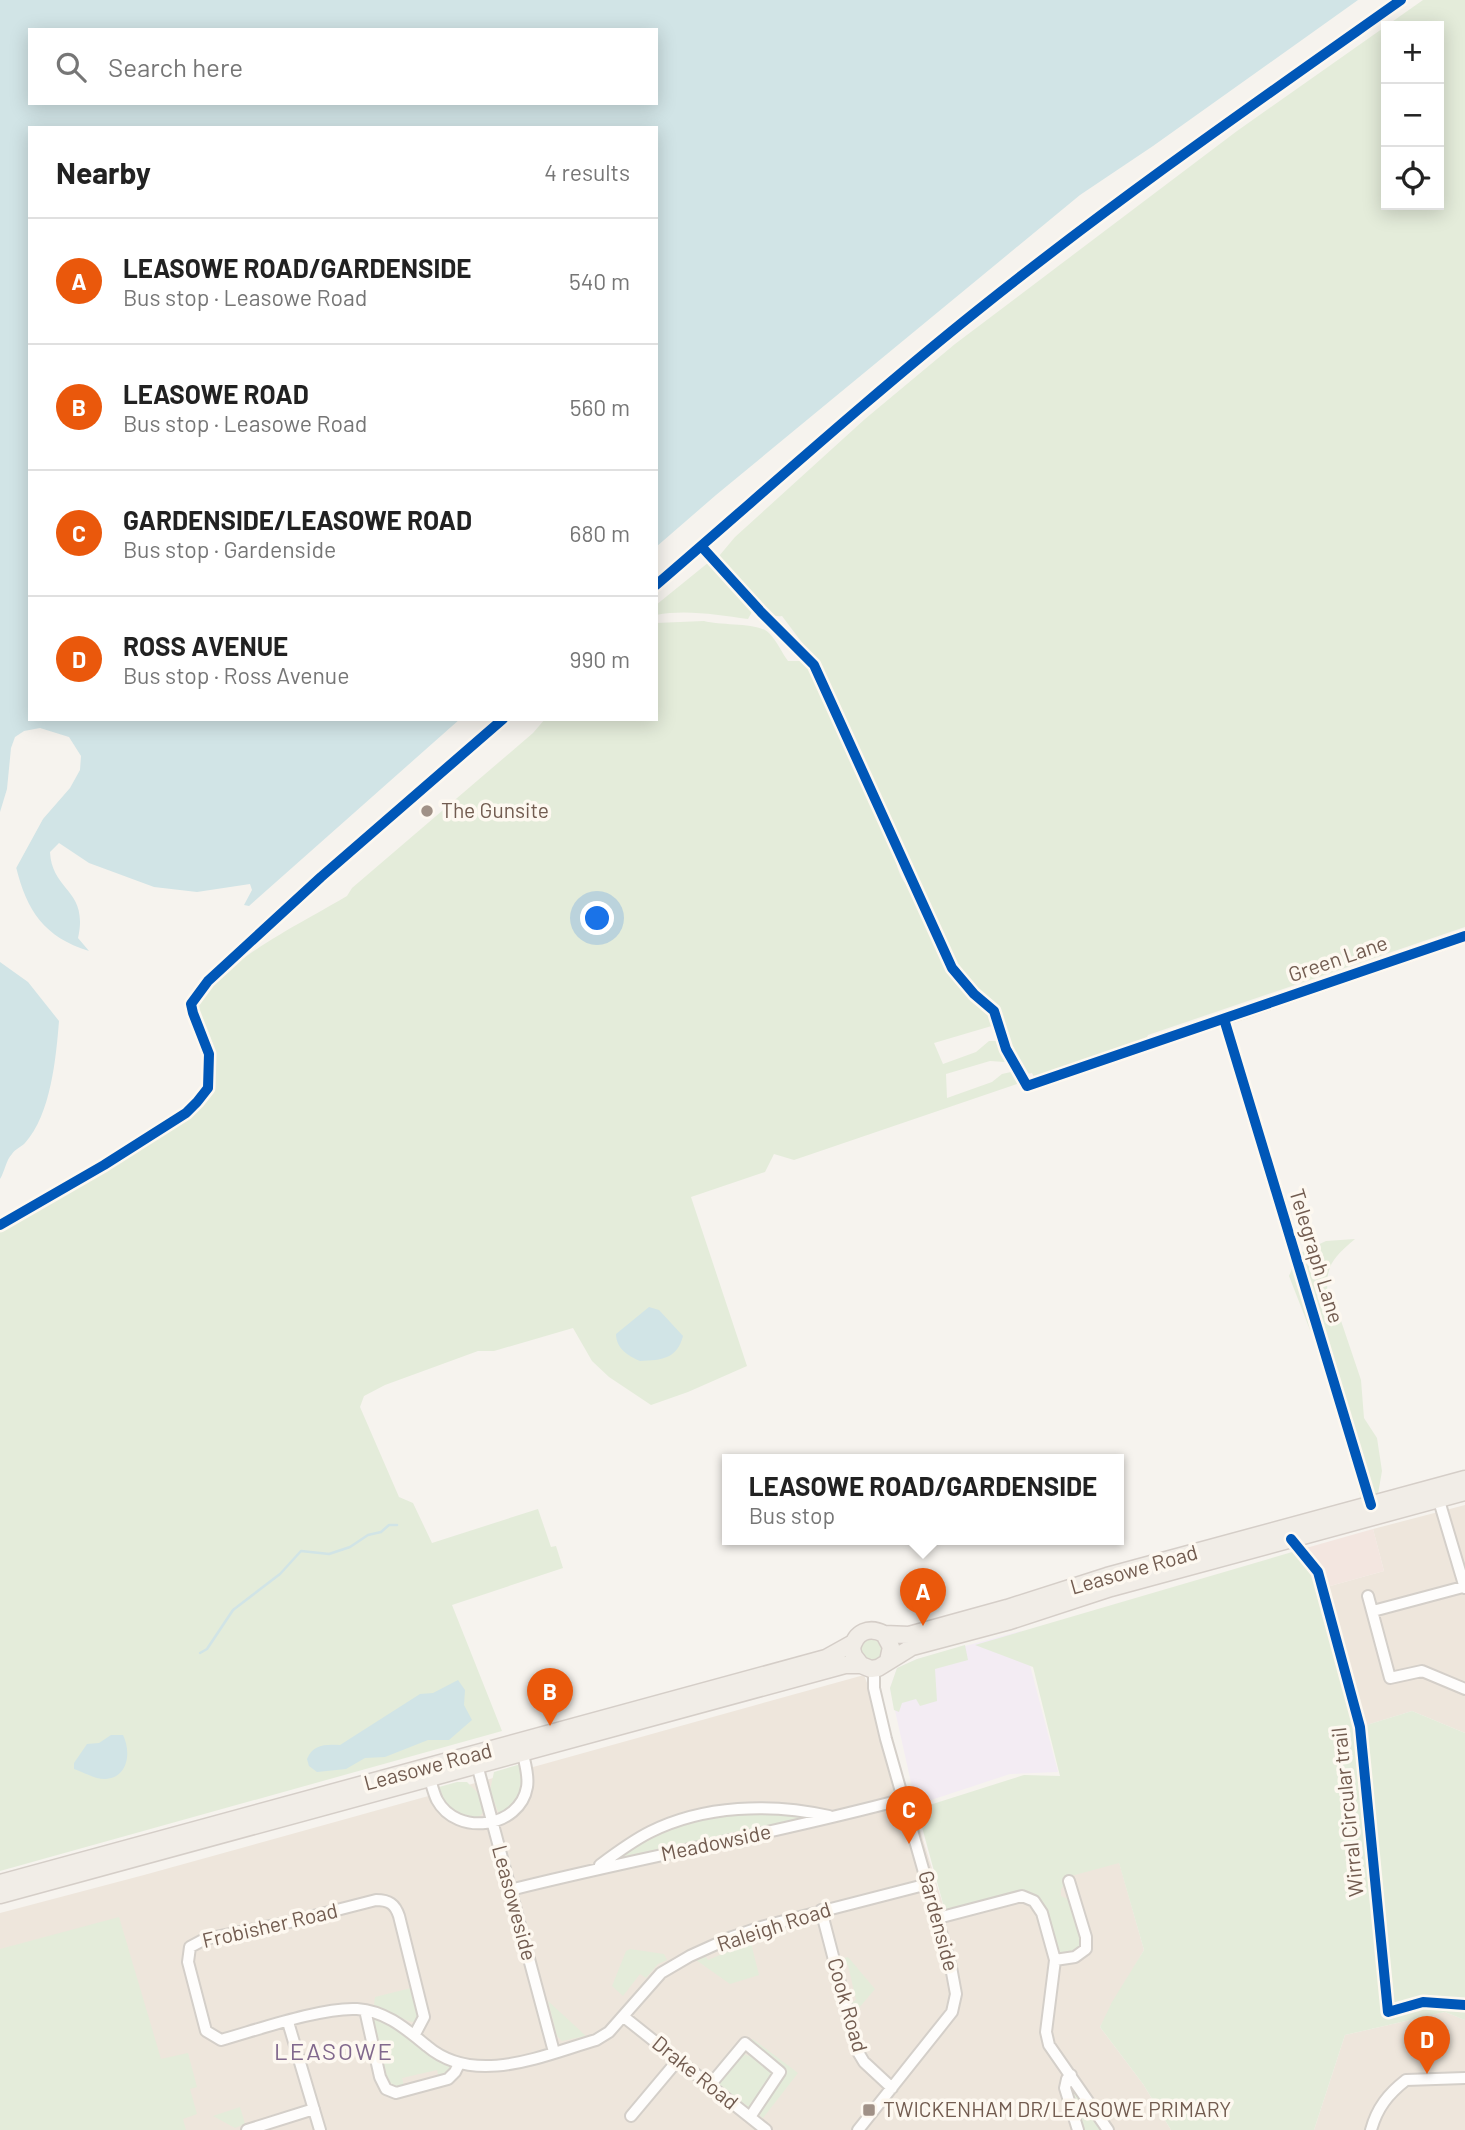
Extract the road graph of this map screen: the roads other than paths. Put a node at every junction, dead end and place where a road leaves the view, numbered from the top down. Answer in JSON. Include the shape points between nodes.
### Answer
{"nodes":[{"id":1,"x":1465,"y":936,"type":"edge"},
{"id":2,"x":1224,"y":1019,"type":"dead end"},
{"id":3,"x":1465,"y":1479,"type":"edge"},
{"id":4,"x":1465,"y":1492,"type":"edge"},
{"id":5,"x":1437,"y":1493,"type":"junction"},
{"id":6,"x":1464,"y":1588,"type":"edge"},
{"id":7,"x":1368,"y":1597,"type":"dead end"},
{"id":8,"x":1373,"y":1611,"type":"junction"},
{"id":9,"x":884,"y":1634,"type":"junction"},
{"id":10,"x":853,"y":1643,"type":"junction"},
{"id":11,"x":874,"y":1665,"type":"junction"},
{"id":12,"x":1465,"y":1689,"type":"edge"},
{"id":13,"x":523,"y":1754,"type":"junction"},
{"id":14,"x":475,"y":1760,"type":"junction"},
{"id":15,"x":430,"y":1779,"type":"junction"},
{"id":16,"x":904,"y":1799,"type":"junction"},
{"id":17,"x":835,"y":1818,"type":"junction"},
{"id":18,"x":492,"y":1822,"type":"junction"},
{"id":19,"x":596,"y":1868,"type":"junction"},
{"id":20,"x":1069,"y":1881,"type":"dead end"},
{"id":21,"x":0,"y":1883,"type":"edge"},
{"id":22,"x":928,"y":1884,"type":"junction"},
{"id":23,"x":510,"y":1890,"type":"junction"},
{"id":24,"x":0,"y":1895,"type":"edge"},
{"id":25,"x":821,"y":1910,"type":"junction"},
{"id":26,"x":938,"y":1918,"type":"junction"},
{"id":27,"x":1055,"y":1960,"type":"junction"},
{"id":28,"x":365,"y":2010,"type":"junction"},
{"id":29,"x":624,"y":2017,"type":"junction"},
{"id":30,"x":288,"y":2022,"type":"junction"},
{"id":31,"x":415,"y":2034,"type":"junction"},
{"id":32,"x":554,"y":2052,"type":"junction"},
{"id":33,"x":678,"y":2060,"type":"junction"},
{"id":34,"x":459,"y":2064,"type":"junction"},
{"id":35,"x":1071,"y":2075,"type":"junction"},
{"id":36,"x":1465,"y":2078,"type":"edge"},
{"id":37,"x":710,"y":2085,"type":"junction"},
{"id":38,"x":892,"y":2088,"type":"junction"},
{"id":39,"x":313,"y":2109,"type":"junction"},
{"id":40,"x":631,"y":2116,"type":"dead end"},
{"id":41,"x":750,"y":2117,"type":"junction"},
{"id":42,"x":247,"y":2130,"type":"edge"},
{"id":43,"x":320,"y":2130,"type":"edge"},
{"id":44,"x":766,"y":2130,"type":"edge"},
{"id":45,"x":858,"y":2130,"type":"edge"},
{"id":46,"x":1078,"y":2130,"type":"edge"},
{"id":47,"x":1108,"y":2130,"type":"edge"},
{"id":48,"x":1371,"y":2130,"type":"edge"}],
"edges":[{"from":1,"to":2,"type":"street","name":"Green Lane"},
{"from":3,"to":5,"type":"main road","name":"Leasowe Road"},
{"from":4,"to":5,"type":"main road","name":"Leasowe Road"},
{"from":5,"to":6,"type":"street"},
{"from":5,"to":9,"type":"main road","name":"Leasowe Road","via":[[1107,1576],[909,1635]]},
{"from":5,"to":11,"type":"main road","name":"Leasowe Road","via":[[912,1647]]},
{"from":6,"to":8,"type":"street"},
{"from":7,"to":8,"type":"street"},
{"from":8,"to":12,"type":"street","via":[[1390,1678],[1422,1671]]},
{"from":9,"to":10,"type":"main road","via":[[866,1631]]},
{"from":9,"to":11,"type":"main road","via":[[891,1647]]},
{"from":10,"to":11,"type":"main road","via":[[854,1656]]},
{"from":10,"to":14,"type":"main road","name":"Leasowe Road","via":[[826,1658]]},
{"from":11,"to":13,"type":"main road","name":"Leasowe Road","via":[[845,1665]]},
{"from":11,"to":16,"type":"street","name":"Gardenside","via":[[874,1688]]},
{"from":13,"to":14,"type":"main road","name":"Leasowe Road"},
{"from":13,"to":18,"type":"street","name":"Leasowe Road","via":[[528,1777],[524,1796],[509,1815]]},
{"from":14,"to":15,"type":"main road","name":"Leasowe Road"},
{"from":14,"to":18,"type":"street","name":"Leasoweside"},
{"from":14,"to":21,"type":"main road","name":"Leasowe Road"},
{"from":15,"to":18,"type":"street","name":"Leasowe Road","via":[[437,1800],[458,1819]]},
{"from":15,"to":24,"type":"main road","name":"Leasowe Road"},
{"from":16,"to":17,"type":"street","name":"Meadowside"},
{"from":16,"to":22,"type":"street","name":"Gardenside"},
{"from":17,"to":19,"type":"street","name":"Meadowside"},
{"from":17,"to":19,"type":"street","name":"Meadowside","via":[[797,1809],[745,1808],[706,1815],[650,1831]]},
{"from":18,"to":23,"type":"street","name":"Leasoweside"},
{"from":19,"to":23,"type":"street","name":"Meadowside"},
{"from":20,"to":27,"type":"street","via":[[1086,1949],[1074,1957]]},
{"from":22,"to":25,"type":"street","name":"Raleigh Road"},
{"from":22,"to":26,"type":"street","name":"Gardenside"},
{"from":23,"to":32,"type":"street","name":"Leasoweside"},
{"from":25,"to":29,"type":"street","name":"Raleigh Road","via":[[742,1933],[690,1956],[661,1973]]},
{"from":25,"to":38,"type":"street","name":"Cook Road","via":[[858,2052]]},
{"from":26,"to":27,"type":"street","via":[[1022,1896],[1034,1901],[1042,1913]]},
{"from":26,"to":38,"type":"street","name":"Gardenside","via":[[956,1994],[952,2012]]},
{"from":27,"to":35,"type":"street","via":[[1046,2032],[1055,2057]]},
{"from":28,"to":30,"type":"street","name":"Frobisher Road","via":[[332,2011]]},
{"from":28,"to":31,"type":"street","name":"Frobisher Road"},
{"from":28,"to":34,"type":"street","via":[[386,2089],[396,2093],[448,2079]]},
{"from":29,"to":32,"type":"street","name":"Raleigh Road","via":[[596,2040]]},
{"from":29,"to":33,"type":"street","name":"Drake Road"},
{"from":30,"to":31,"type":"street","name":"Frobisher Road","via":[[221,2040],[212,2037],[206,2031],[188,1962],[190,1947],[387,1900],[396,1908],[424,2017]]},
{"from":30,"to":39,"type":"street"},
{"from":31,"to":34,"type":"street","name":"Raleigh Road"},
{"from":32,"to":34,"type":"street","name":"Raleigh Road","via":[[493,2067]]},
{"from":33,"to":37,"type":"street","name":"Drake Road"},
{"from":33,"to":40,"type":"street"},
{"from":35,"to":46,"type":"street","via":[[1065,2088]]},
{"from":35,"to":47,"type":"street"},
{"from":36,"to":48,"type":"street","via":[[1406,2080],[1384,2100]]},
{"from":37,"to":41,"type":"street","name":"Drake Road"},
{"from":37,"to":41,"type":"street","via":[[745,2043],[780,2072]]},
{"from":38,"to":45,"type":"street"},
{"from":39,"to":42,"type":"street"},
{"from":39,"to":43,"type":"street"},
{"from":41,"to":44,"type":"street","name":"Drake Road"}]}
